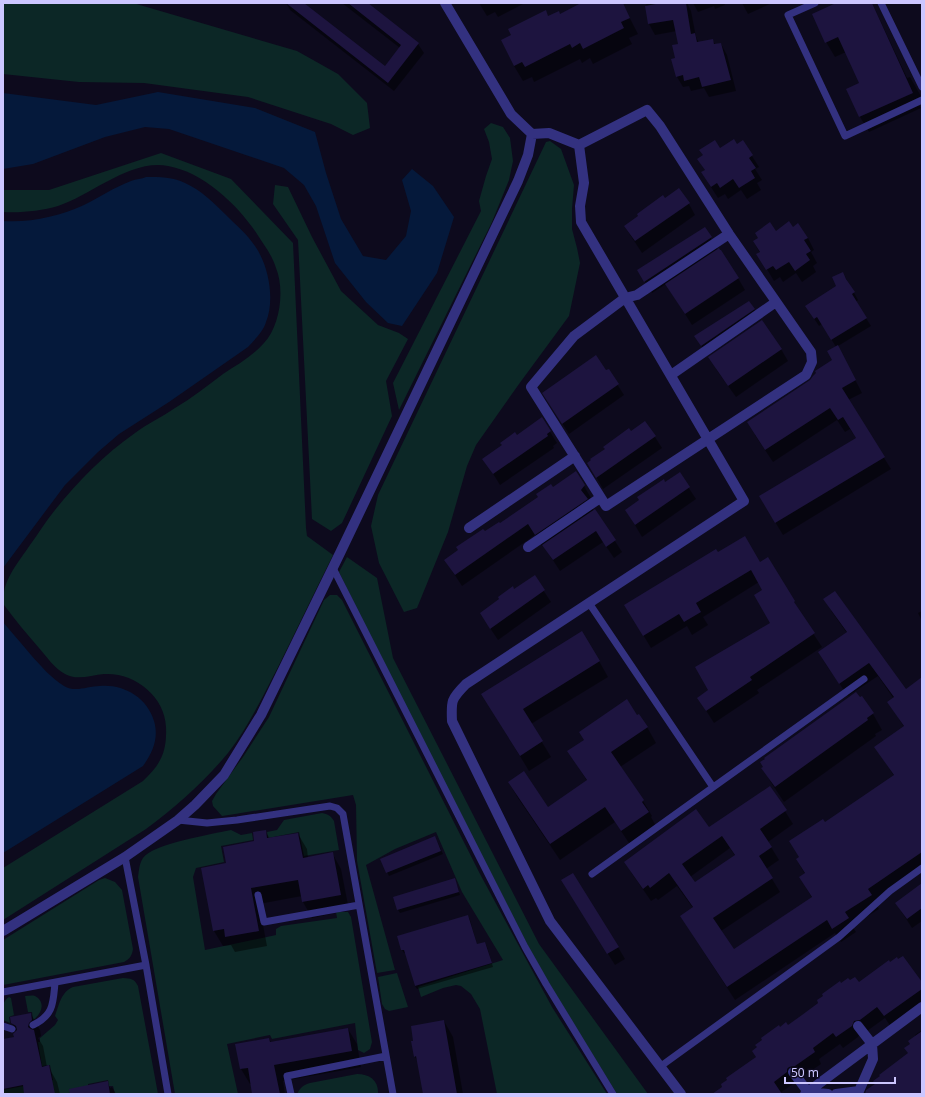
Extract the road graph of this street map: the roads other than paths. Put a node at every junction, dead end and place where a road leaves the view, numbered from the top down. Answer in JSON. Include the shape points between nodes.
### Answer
{"nodes":[{"id":1,"x":446,"y":3,"type":"edge"},
{"id":2,"x":815,"y":3,"type":"edge"},
{"id":3,"x":881,"y":3,"type":"edge"},
{"id":4,"x":922,"y":87,"type":"edge"},
{"id":5,"x":922,"y":100,"type":"edge"},
{"id":6,"x":532,"y":134,"type":"junction"},
{"id":7,"x":579,"y":145,"type":"junction"},
{"id":8,"x":729,"y":234,"type":"junction"},
{"id":9,"x":625,"y":298,"type":"junction"},
{"id":10,"x":776,"y":302,"type":"junction"},
{"id":11,"x":671,"y":375,"type":"junction"},
{"id":12,"x":708,"y":439,"type":"junction"},
{"id":13,"x":574,"y":456,"type":"junction"},
{"id":14,"x":600,"y":498,"type":"junction"},
{"id":15,"x":470,"y":528,"type":"dead end"},
{"id":16,"x":528,"y":547,"type":"dead end"},
{"id":17,"x":333,"y":568,"type":"junction"},
{"id":18,"x":589,"y":603,"type":"junction"},
{"id":19,"x":864,"y":679,"type":"dead end"},
{"id":20,"x":714,"y":787,"type":"junction"},
{"id":21,"x":178,"y":820,"type":"junction"},
{"id":22,"x":125,"y":857,"type":"junction"},
{"id":23,"x":922,"y":868,"type":"edge"},
{"id":24,"x":592,"y":874,"type":"dead end"},
{"id":25,"x":258,"y":895,"type":"dead end"},
{"id":26,"x":359,"y":905,"type":"junction"},
{"id":27,"x":3,"y":931,"type":"edge"},
{"id":28,"x":146,"y":965,"type":"junction"},
{"id":29,"x":55,"y":983,"type":"junction"},
{"id":30,"x":3,"y":992,"type":"edge"},
{"id":31,"x":922,"y":1007,"type":"edge"},
{"id":32,"x":33,"y":1025,"type":"dead end"},
{"id":33,"x":3,"y":1026,"type":"edge"},
{"id":34,"x":858,"y":1026,"type":"dead end"},
{"id":35,"x":12,"y":1029,"type":"dead end"},
{"id":36,"x":872,"y":1044,"type":"junction"},
{"id":37,"x":386,"y":1056,"type":"junction"},
{"id":38,"x":661,"y":1066,"type":"junction"},
{"id":39,"x":793,"y":1072,"type":"dead end"},
{"id":40,"x":807,"y":1093,"type":"edge"},
{"id":41,"x":860,"y":1093,"type":"edge"},
{"id":42,"x":168,"y":1094,"type":"edge"},
{"id":43,"x":291,"y":1094,"type":"edge"},
{"id":44,"x":393,"y":1094,"type":"edge"},
{"id":45,"x":613,"y":1094,"type":"edge"},
{"id":46,"x":681,"y":1094,"type":"edge"},
{"id":47,"x":828,"y":1094,"type":"edge"},
{"id":48,"x":836,"y":1094,"type":"edge"}],
"edges":[{"from":1,"to":6,"type":"street","via":[[511,114]]},
{"from":2,"to":5,"type":"lane","via":[[788,16],[845,136]]},
{"from":3,"to":4,"type":"lane"},
{"from":6,"to":7,"type":"street","via":[[549,133]]},
{"from":6,"to":17,"type":"street","via":[[528,155],[518,180]]},
{"from":7,"to":8,"type":"street","via":[[647,110],[660,126]]},
{"from":7,"to":9,"type":"street","via":[[584,183],[580,206],[581,222]]},
{"from":8,"to":9,"type":"street","via":[[637,295]]},
{"from":8,"to":10,"type":"street"},
{"from":9,"to":11,"type":"street"},
{"from":9,"to":13,"type":"street","via":[[574,336],[531,387]]},
{"from":10,"to":11,"type":"street"},
{"from":10,"to":12,"type":"street","via":[[811,352],[812,362],[806,375]]},
{"from":11,"to":12,"type":"street"},
{"from":12,"to":14,"type":"street","via":[[606,506]]},
{"from":12,"to":18,"type":"street","via":[[744,501]]},
{"from":13,"to":14,"type":"street"},
{"from":13,"to":15,"type":"street"},
{"from":14,"to":16,"type":"street"},
{"from":17,"to":21,"type":"street","via":[[261,715],[224,775]]},
{"from":17,"to":45,"type":"lane","via":[[525,947]]},
{"from":18,"to":20,"type":"lane"},
{"from":18,"to":38,"type":"street","via":[[466,684],[456,694],[452,703],[452,722],[550,921]]},
{"from":19,"to":20,"type":"lane"},
{"from":20,"to":24,"type":"lane"},
{"from":21,"to":22,"type":"street"},
{"from":21,"to":26,"type":"lane","via":[[207,823],[330,806],[337,808],[343,814]]},
{"from":22,"to":27,"type":"street"},
{"from":22,"to":28,"type":"lane"},
{"from":23,"to":38,"type":"lane","via":[[890,891],[839,937]]},
{"from":25,"to":26,"type":"lane","via":[[264,922]]},
{"from":26,"to":37,"type":"lane"},
{"from":28,"to":29,"type":"lane"},
{"from":28,"to":42,"type":"lane"},
{"from":29,"to":30,"type":"lane"},
{"from":29,"to":32,"type":"lane","via":[[53,1007],[42,1021]]},
{"from":31,"to":36,"type":"street","via":[[908,1011]]},
{"from":33,"to":35,"type":"lane"},
{"from":34,"to":36,"type":"street"},
{"from":36,"to":40,"type":"street"},
{"from":36,"to":41,"type":"street","via":[[873,1059]]},
{"from":37,"to":43,"type":"lane","via":[[287,1076]]},
{"from":37,"to":44,"type":"lane"},
{"from":38,"to":46,"type":"street"},
{"from":39,"to":40,"type":"street"},
{"from":40,"to":47,"type":"street"},
{"from":41,"to":48,"type":"street"}]}
